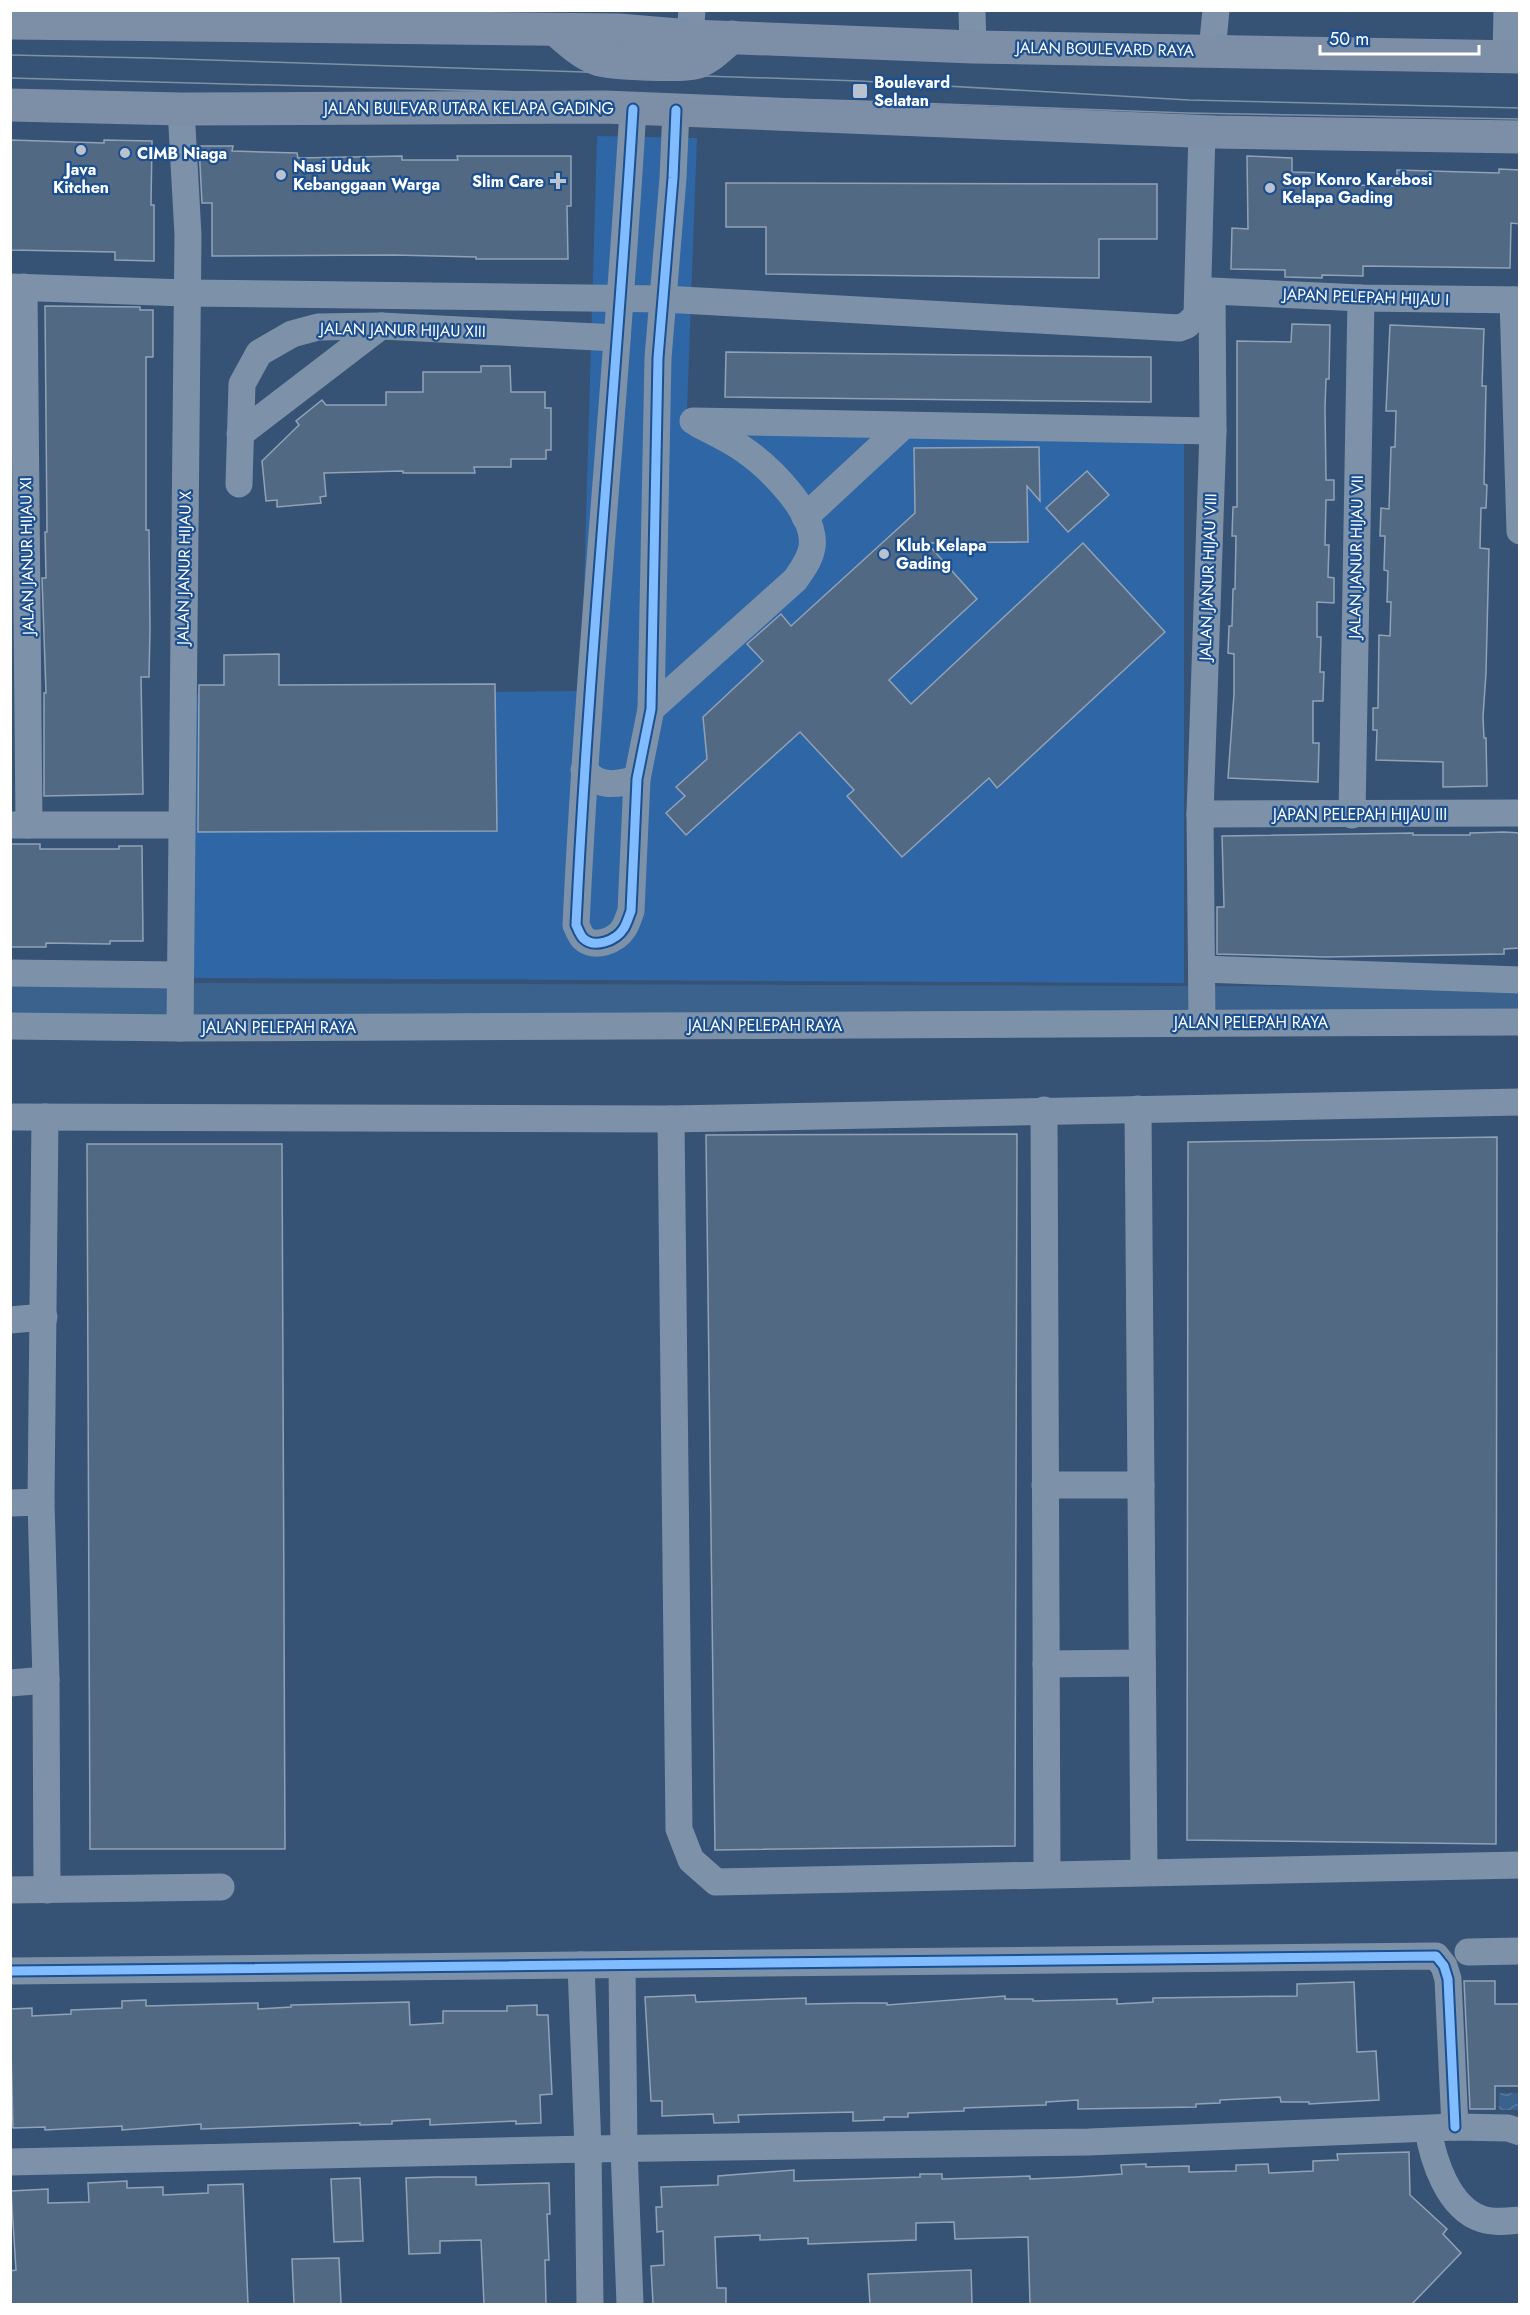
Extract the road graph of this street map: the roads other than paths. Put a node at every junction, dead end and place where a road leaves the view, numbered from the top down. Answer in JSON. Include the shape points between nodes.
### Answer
{"nodes":[{"id":1,"x":972,"y":10,"type":"edge"},
{"id":2,"x":1216,"y":10,"type":"edge"},
{"id":3,"x":1507,"y":10,"type":"edge"},
{"id":4,"x":31,"y":19,"type":"edge"},
{"id":5,"x":352,"y":19,"type":"edge"},
{"id":6,"x":629,"y":21,"type":"edge"},
{"id":7,"x":556,"y":30,"type":"junction"},
{"id":8,"x":692,"y":37,"type":"edge"},
{"id":9,"x":973,"y":47,"type":"junction"},
{"id":10,"x":1212,"y":51,"type":"junction"},
{"id":11,"x":1513,"y":57,"type":"edge"},
{"id":12,"x":614,"y":63,"type":"junction"},
{"id":13,"x":10,"y":105,"type":"edge"},
{"id":14,"x":619,"y":108,"type":"junction"},
{"id":15,"x":181,"y":109,"type":"junction"},
{"id":16,"x":688,"y":110,"type":"junction"},
{"id":17,"x":1208,"y":132,"type":"junction"},
{"id":18,"x":1520,"y":138,"type":"edge"},
{"id":19,"x":17,"y":287,"type":"edge"},
{"id":20,"x":1212,"y":291,"type":"junction"},
{"id":21,"x":187,"y":293,"type":"junction"},
{"id":22,"x":622,"y":298,"type":"junction"},
{"id":23,"x":1361,"y":298,"type":"junction"},
{"id":24,"x":664,"y":299,"type":"junction"},
{"id":25,"x":1516,"y":300,"type":"edge"},
{"id":26,"x":381,"y":326,"type":"junction"},
{"id":27,"x":617,"y":338,"type":"junction"},
{"id":28,"x":657,"y":403,"type":"junction"},
{"id":29,"x":693,"y":421,"type":"junction"},
{"id":30,"x":903,"y":426,"type":"junction"},
{"id":31,"x":1213,"y":430,"type":"junction"},
{"id":32,"x":240,"y":434,"type":"junction"},
{"id":33,"x":239,"y":484,"type":"dead end"},
{"id":34,"x":805,"y":517,"type":"junction"},
{"id":35,"x":1520,"y":531,"type":"edge"},
{"id":36,"x":651,"y":709,"type":"junction"},
{"id":37,"x":584,"y":770,"type":"junction"},
{"id":38,"x":637,"y":779,"type":"junction"},
{"id":39,"x":1520,"y":813,"type":"edge"},
{"id":40,"x":1200,"y":814,"type":"junction"},
{"id":41,"x":1352,"y":815,"type":"junction"},
{"id":42,"x":20,"y":825,"type":"edge"},
{"id":43,"x":182,"y":825,"type":"junction"},
{"id":44,"x":10,"y":973,"type":"edge"},
{"id":45,"x":1202,"y":976,"type":"junction"},
{"id":46,"x":1520,"y":980,"type":"edge"},
{"id":47,"x":180,"y":986,"type":"junction"},
{"id":48,"x":1202,"y":1019,"type":"junction"},
{"id":49,"x":1520,"y":1022,"type":"edge"},
{"id":50,"x":10,"y":1026,"type":"edge"},
{"id":51,"x":180,"y":1028,"type":"junction"},
{"id":52,"x":1520,"y":1102,"type":"edge"},
{"id":53,"x":1138,"y":1109,"type":"junction"},
{"id":54,"x":1044,"y":1110,"type":"junction"},
{"id":55,"x":10,"y":1117,"type":"edge"},
{"id":56,"x":45,"y":1117,"type":"junction"},
{"id":57,"x":671,"y":1119,"type":"junction"},
{"id":58,"x":44,"y":1317,"type":"junction"},
{"id":59,"x":10,"y":1320,"type":"edge"},
{"id":60,"x":1045,"y":1485,"type":"junction"},
{"id":61,"x":1141,"y":1485,"type":"junction"},
{"id":62,"x":41,"y":1502,"type":"junction"},
{"id":63,"x":10,"y":1503,"type":"edge"},
{"id":64,"x":1142,"y":1663,"type":"junction"},
{"id":65,"x":1046,"y":1664,"type":"junction"},
{"id":66,"x":46,"y":1680,"type":"junction"},
{"id":67,"x":10,"y":1683,"type":"edge"},
{"id":68,"x":1520,"y":1865,"type":"edge"},
{"id":69,"x":1144,"y":1872,"type":"junction"},
{"id":70,"x":1047,"y":1874,"type":"junction"},
{"id":71,"x":221,"y":1887,"type":"dead end"},
{"id":72,"x":10,"y":1890,"type":"edge"},
{"id":73,"x":47,"y":1890,"type":"junction"},
{"id":74,"x":1520,"y":1951,"type":"edge"},
{"id":75,"x":1468,"y":1952,"type":"dead end"},
{"id":76,"x":580,"y":1965,"type":"junction"},
{"id":77,"x":622,"y":1965,"type":"junction"},
{"id":78,"x":10,"y":1971,"type":"edge"},
{"id":79,"x":1455,"y":2127,"type":"junction"},
{"id":80,"x":1428,"y":2129,"type":"junction"},
{"id":81,"x":1520,"y":2132,"type":"edge"},
{"id":82,"x":588,"y":2149,"type":"junction"},
{"id":83,"x":624,"y":2149,"type":"junction"},
{"id":84,"x":10,"y":2162,"type":"edge"},
{"id":85,"x":1520,"y":2220,"type":"edge"},
{"id":86,"x":590,"y":2304,"type":"edge"},
{"id":87,"x":630,"y":2304,"type":"edge"}],
"edges":[{"from":1,"to":9,"type":"street"},
{"from":2,"to":10,"type":"street"},
{"from":3,"to":11,"type":"street"},
{"from":4,"to":5,"type":"main road"},
{"from":5,"to":7,"type":"main road"},
{"from":6,"to":7,"type":"main road"},
{"from":6,"to":8,"type":"main road"},
{"from":7,"to":12,"type":"main road","via":[[584,53]]},
{"from":8,"to":9,"type":"main road","name":"JALAN BOULEVARD RAYA","via":[[710,56],[732,38]]},
{"from":8,"to":12,"type":"main road"},
{"from":8,"to":16,"type":"main road","via":[[686,75]]},
{"from":9,"to":10,"type":"main road","name":"JALAN BOULEVARD RAYA"},
{"from":10,"to":11,"type":"main road","name":"JALAN BOULEVARD RAYA"},
{"from":12,"to":14,"type":"main road","via":[[618,80],[614,94]]},
{"from":13,"to":15,"type":"main road","name":"JALAN BULEVAR UTARA KELAPA GADING"},
{"from":14,"to":15,"type":"main road","name":"JALAN BULEVAR UTARA KELAPA GADING"},
{"from":14,"to":16,"type":"main road","name":"JALAN BULEVAR UTARA KELAPA GADING"},
{"from":14,"to":22,"type":"street"},
{"from":15,"to":21,"type":"street","name":"JALAN JANUR HIJAU X"},
{"from":16,"to":17,"type":"main road","name":"JALAN BULEVAR UTARA KELAPA GADING"},
{"from":16,"to":24,"type":"street"},
{"from":17,"to":18,"type":"main road"},
{"from":17,"to":20,"type":"street","name":"JALAN JANUR HIJAU VIII"},
{"from":17,"to":24,"type":"street","via":[[1197,315],[1179,328]]},
{"from":19,"to":21,"type":"street"},
{"from":19,"to":42,"type":"street","name":"JALAN JANUR HIJAU XI"},
{"from":20,"to":23,"type":"street","name":"JAPAN PELEPAH HIJAU I"},
{"from":20,"to":31,"type":"street","name":"JALAN JANUR HIJAU VIII"},
{"from":21,"to":22,"type":"street"},
{"from":21,"to":43,"type":"street","name":"JALAN JANUR HIJAU X"},
{"from":22,"to":24,"type":"street"},
{"from":22,"to":27,"type":"street"},
{"from":23,"to":25,"type":"street","name":"JAPAN PELEPAH HIJAU I"},
{"from":23,"to":41,"type":"street","name":"JALAN JANUR HIJAU VII"},
{"from":24,"to":28,"type":"street"},
{"from":25,"to":35,"type":"street"},
{"from":26,"to":27,"type":"street","name":"JALAN JANUR HIJAU XIII"},
{"from":26,"to":32,"type":"street"},
{"from":26,"to":32,"type":"street","name":"JALAN JANUR HIJAU XIII","via":[[318,327],[292,334],[259,353],[242,384]]},
{"from":27,"to":37,"type":"street"},
{"from":28,"to":29,"type":"street"},
{"from":28,"to":36,"type":"street"},
{"from":29,"to":30,"type":"street"},
{"from":29,"to":34,"type":"street","via":[[743,448],[772,473]]},
{"from":30,"to":31,"type":"street"},
{"from":30,"to":34,"type":"street"},
{"from":31,"to":40,"type":"street","name":"JALAN JANUR HIJAU VIII"},
{"from":32,"to":33,"type":"street","name":"JALAN JANUR HIJAU XIII"},
{"from":34,"to":36,"type":"street","via":[[812,531],[812,548],[795,580]]},
{"from":36,"to":38,"type":"street"},
{"from":37,"to":38,"type":"street","via":[[591,779],[608,785]]},
{"from":37,"to":38,"type":"street","via":[[576,925],[582,937],[593,943],[608,941],[619,934],[631,910]]},
{"from":39,"to":41,"type":"street","name":"JAPAN PELEPAH HIJAU III"},
{"from":40,"to":41,"type":"street","name":"JAPAN PELEPAH HIJAU III"},
{"from":40,"to":45,"type":"street","name":"JALAN JANUR HIJAU VIII"},
{"from":42,"to":43,"type":"street"},
{"from":43,"to":47,"type":"street","name":"JALAN JANUR HIJAU X"},
{"from":44,"to":47,"type":"street"},
{"from":45,"to":46,"type":"street"},
{"from":45,"to":48,"type":"street","name":"JALAN JANUR HIJAU VIII"},
{"from":47,"to":51,"type":"street","name":"JALAN JANUR HIJAU X"},
{"from":48,"to":49,"type":"street","name":"JALAN PELEPAH RAYA"},
{"from":48,"to":51,"type":"street","name":"JALAN PELEPAH RAYA"},
{"from":50,"to":51,"type":"street","name":"JALAN PELEPAH RAYA"},
{"from":52,"to":53,"type":"street"},
{"from":53,"to":54,"type":"street"},
{"from":53,"to":61,"type":"street"},
{"from":54,"to":57,"type":"street"},
{"from":54,"to":60,"type":"street"},
{"from":55,"to":56,"type":"street"},
{"from":56,"to":57,"type":"street"},
{"from":56,"to":58,"type":"street"},
{"from":57,"to":70,"type":"street","via":[[679,1829],[691,1860],[716,1882]]},
{"from":58,"to":59,"type":"street"},
{"from":58,"to":62,"type":"street"},
{"from":60,"to":61,"type":"street"},
{"from":60,"to":65,"type":"street"},
{"from":61,"to":64,"type":"street"},
{"from":62,"to":63,"type":"street"},
{"from":62,"to":66,"type":"street"},
{"from":64,"to":65,"type":"street"},
{"from":64,"to":69,"type":"street"},
{"from":65,"to":70,"type":"street"},
{"from":66,"to":67,"type":"street"},
{"from":66,"to":73,"type":"street"},
{"from":68,"to":69,"type":"street"},
{"from":69,"to":70,"type":"street"},
{"from":71,"to":73,"type":"street"},
{"from":72,"to":73,"type":"street"},
{"from":74,"to":75,"type":"street"},
{"from":76,"to":77,"type":"street"},
{"from":76,"to":78,"type":"street"},
{"from":76,"to":82,"type":"street"},
{"from":77,"to":79,"type":"street","via":[[1436,1956],[1448,1979]]},
{"from":77,"to":83,"type":"street"},
{"from":79,"to":80,"type":"street"},
{"from":79,"to":81,"type":"street","via":[[1508,2128]]},
{"from":80,"to":83,"type":"street","via":[[1089,2142]]},
{"from":80,"to":85,"type":"street","via":[[1438,2172],[1464,2208],[1481,2219]]},
{"from":82,"to":83,"type":"street"},
{"from":82,"to":84,"type":"street"},
{"from":82,"to":86,"type":"street"},
{"from":83,"to":87,"type":"street"}]}
